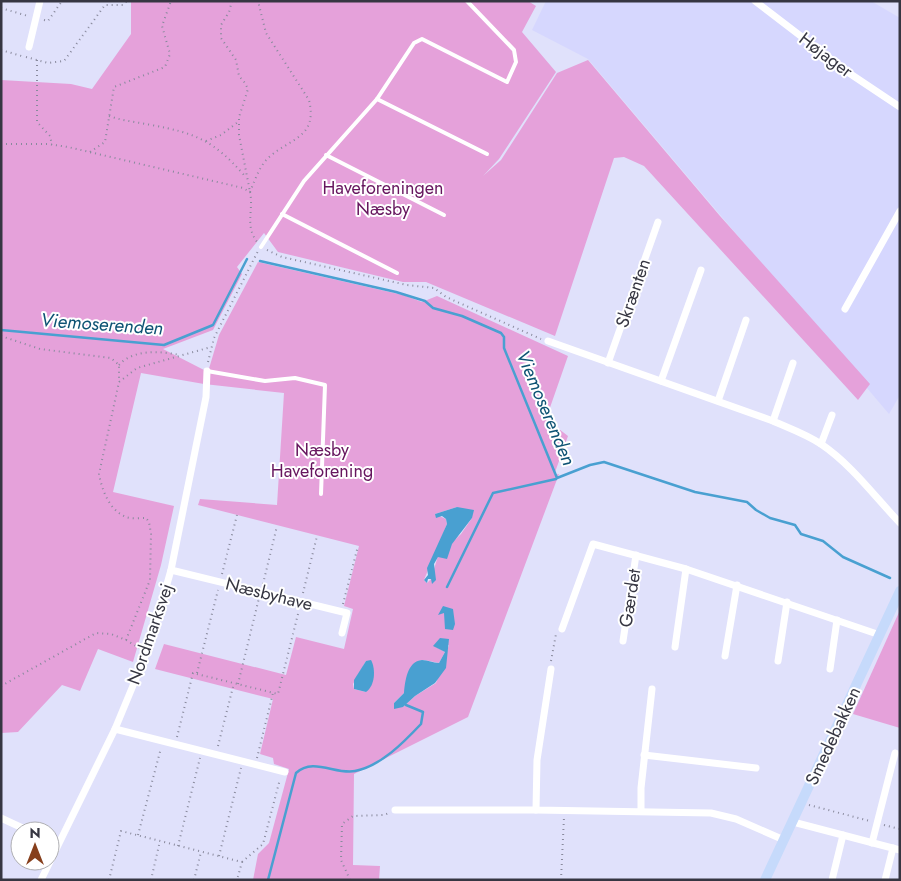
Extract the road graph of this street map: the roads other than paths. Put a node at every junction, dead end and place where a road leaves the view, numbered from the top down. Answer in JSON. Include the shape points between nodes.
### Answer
{"nodes":[{"id":1,"x":40,"y":1,"type":"edge"},
{"id":2,"x":466,"y":1,"type":"edge"},
{"id":3,"x":755,"y":1,"type":"edge"},
{"id":4,"x":28,"y":47,"type":"road end"},
{"id":5,"x":377,"y":99,"type":"junction"},
{"id":6,"x":900,"y":107,"type":"edge"},
{"id":7,"x":487,"y":154,"type":"dead end"},
{"id":8,"x":326,"y":155,"type":"junction"},
{"id":9,"x":900,"y":211,"type":"edge"},
{"id":10,"x":282,"y":214,"type":"junction"},
{"id":11,"x":444,"y":215,"type":"dead end"},
{"id":12,"x":658,"y":222,"type":"dead end"},
{"id":13,"x":261,"y":247,"type":"road end"},
{"id":14,"x":701,"y":270,"type":"dead end"},
{"id":15,"x":397,"y":273,"type":"dead end"},
{"id":16,"x":845,"y":309,"type":"dead end"},
{"id":17,"x":746,"y":320,"type":"dead end"},
{"id":18,"x":548,"y":342,"type":"dead end"},
{"id":19,"x":608,"y":363,"type":"junction"},
{"id":20,"x":793,"y":363,"type":"dead end"},
{"id":21,"x":207,"y":371,"type":"joint"},
{"id":22,"x":661,"y":381,"type":"junction"},
{"id":23,"x":718,"y":401,"type":"junction"},
{"id":24,"x":832,"y":415,"type":"dead end"},
{"id":25,"x":773,"y":420,"type":"junction"},
{"id":26,"x":822,"y":444,"type":"junction"},
{"id":27,"x":321,"y":494,"type":"dead end"},
{"id":28,"x":900,"y":524,"type":"edge"},
{"id":29,"x":636,"y":555,"type":"junction"},
{"id":30,"x":686,"y":569,"type":"junction"},
{"id":31,"x":171,"y":570,"type":"junction"},
{"id":32,"x":737,"y":585,"type":"junction"},
{"id":33,"x":900,"y":591,"type":"edge"},
{"id":34,"x":787,"y":602,"type":"junction"},
{"id":35,"x":837,"y":620,"type":"junction"},
{"id":36,"x":562,"y":629,"type":"road end"},
{"id":37,"x":342,"y":633,"type":"dead end"},
{"id":38,"x":880,"y":635,"type":"junction"},
{"id":39,"x":623,"y":641,"type":"dead end"},
{"id":40,"x":675,"y":648,"type":"dead end"},
{"id":41,"x":726,"y":656,"type":"dead end"},
{"id":42,"x":778,"y":662,"type":"dead end"},
{"id":43,"x":551,"y":669,"type":"road end"},
{"id":44,"x":830,"y":669,"type":"dead end"},
{"id":45,"x":652,"y":689,"type":"dead end"},
{"id":46,"x":115,"y":729,"type":"junction"},
{"id":47,"x":895,"y":754,"type":"dead end"},
{"id":48,"x":644,"y":755,"type":"junction"},
{"id":49,"x":756,"y":768,"type":"dead end"},
{"id":50,"x":284,"y":772,"type":"road end"},
{"id":51,"x":395,"y":810,"type":"road end"},
{"id":52,"x":536,"y":810,"type":"junction"},
{"id":53,"x":641,"y":811,"type":"junction"},
{"id":54,"x":793,"y":822,"type":"junction"},
{"id":55,"x":843,"y":835,"type":"junction"},
{"id":56,"x":60,"y":840,"type":"edge"},
{"id":57,"x":784,"y":840,"type":"junction"},
{"id":58,"x":872,"y":843,"type":"junction"},
{"id":59,"x":896,"y":849,"type":"edge"},
{"id":60,"x":765,"y":880,"type":"edge"},
{"id":61,"x":832,"y":880,"type":"edge"},
{"id":62,"x":885,"y":880,"type":"edge"}],
"edges":[{"from":1,"to":4,"type":"street"},
{"from":2,"to":5,"type":"lane","via":[[514,50],[516,62],[507,82],[422,39],[414,43]]},
{"from":3,"to":6,"type":"street","name":"Højager","via":[[849,73]]},
{"from":5,"to":7,"type":"lane"},
{"from":5,"to":8,"type":"lane"},
{"from":8,"to":10,"type":"lane"},
{"from":8,"to":11,"type":"lane"},
{"from":9,"to":16,"type":"street"},
{"from":10,"to":13,"type":"lane"},
{"from":10,"to":15,"type":"lane"},
{"from":12,"to":19,"type":"street","name":"Skrænten"},
{"from":14,"to":22,"type":"street"},
{"from":17,"to":23,"type":"street"},
{"from":18,"to":19,"type":"street"},
{"from":19,"to":22,"type":"street"},
{"from":20,"to":25,"type":"street"},
{"from":21,"to":27,"type":"lane","via":[[265,381],[295,378],[326,385]]},
{"from":21,"to":31,"type":"street","name":"Nordmarksvej","via":[[206,397]]},
{"from":22,"to":23,"type":"street"},
{"from":23,"to":25,"type":"street"},
{"from":24,"to":26,"type":"street"},
{"from":25,"to":26,"type":"street"},
{"from":26,"to":28,"type":"street","via":[[845,464]]},
{"from":29,"to":30,"type":"street","name":"Gærdet"},
{"from":29,"to":36,"type":"street","name":"Gærdet","via":[[593,544]]},
{"from":29,"to":39,"type":"street","name":"Gærdet"},
{"from":30,"to":32,"type":"street","name":"Gærdet"},
{"from":30,"to":40,"type":"street"},
{"from":31,"to":37,"type":"street","name":"Næsbyhave","via":[[347,613]]},
{"from":31,"to":46,"type":"street","name":"Nordmarksvej","via":[[147,653]]},
{"from":32,"to":34,"type":"street","name":"Gærdet"},
{"from":32,"to":41,"type":"street"},
{"from":33,"to":38,"type":"street","name":"Smedebakken"},
{"from":34,"to":35,"type":"street","name":"Gærdet"},
{"from":34,"to":42,"type":"street"},
{"from":35,"to":38,"type":"street","name":"Gærdet"},
{"from":35,"to":44,"type":"street"},
{"from":38,"to":54,"type":"street","name":"Smedebakken"},
{"from":43,"to":52,"type":"street","via":[[537,760]]},
{"from":45,"to":48,"type":"street"},
{"from":46,"to":50,"type":"street"},
{"from":46,"to":56,"type":"street","name":"Nordmarksvej"},
{"from":47,"to":58,"type":"street"},
{"from":48,"to":49,"type":"street"},
{"from":48,"to":53,"type":"street"},
{"from":51,"to":52,"type":"street"},
{"from":52,"to":53,"type":"street"},
{"from":53,"to":57,"type":"street","via":[[711,813],[736,819]]},
{"from":54,"to":55,"type":"street"},
{"from":54,"to":57,"type":"street","name":"Smedebakken"},
{"from":55,"to":58,"type":"street"},
{"from":55,"to":61,"type":"street"},
{"from":57,"to":60,"type":"street","name":"Smedebakken"},
{"from":58,"to":59,"type":"street"},
{"from":59,"to":62,"type":"street"}]}
